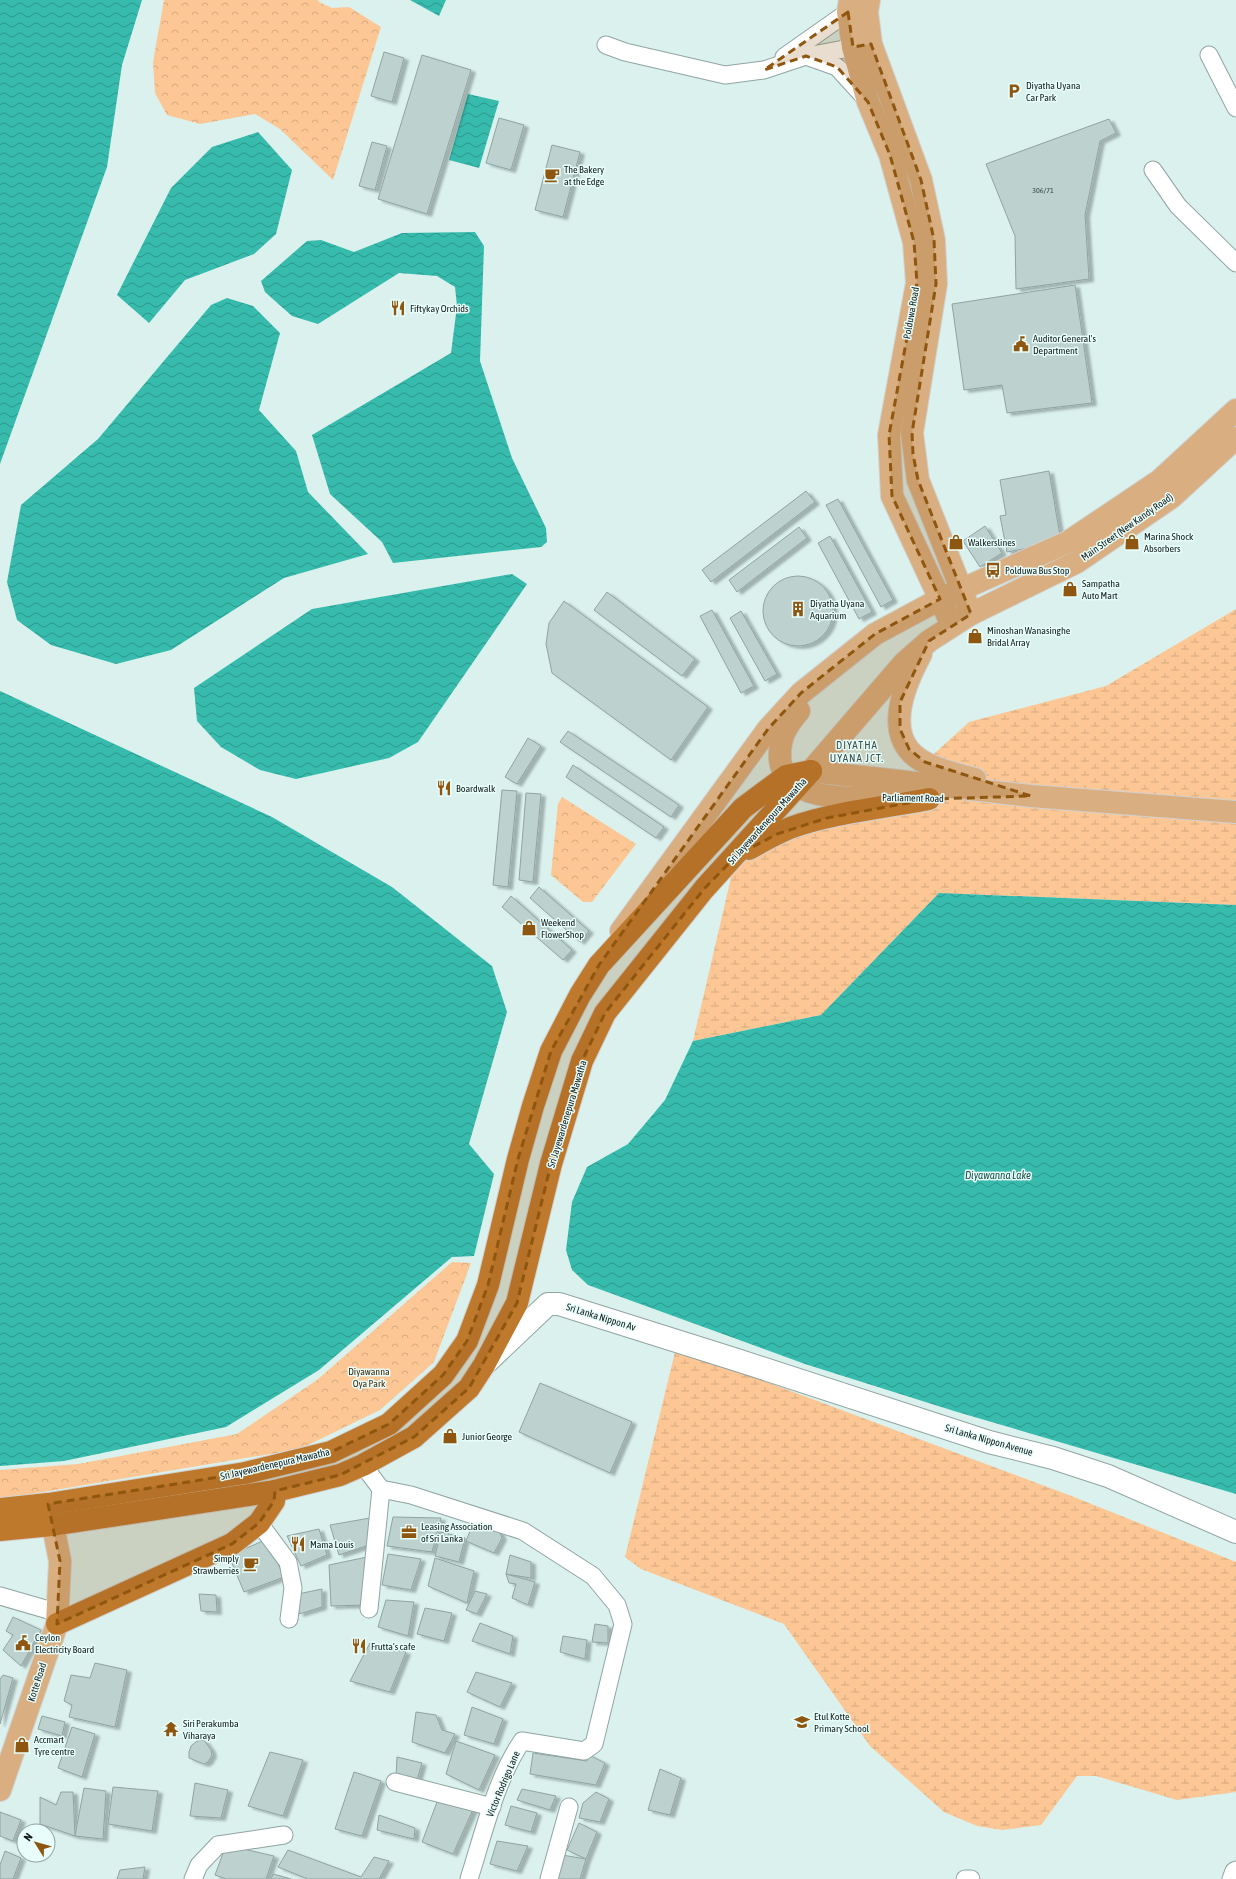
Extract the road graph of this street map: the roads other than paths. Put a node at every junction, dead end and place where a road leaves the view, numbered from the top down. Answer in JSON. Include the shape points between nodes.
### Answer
{"nodes":[{"id":1,"x":869,"y":0,"type":"edge"},
{"id":2,"x":849,"y":6,"type":"edge"},
{"id":3,"x":606,"y":45,"type":"dead end"},
{"id":4,"x":862,"y":45,"type":"junction"},
{"id":5,"x":1209,"y":55,"type":"dead end"},
{"id":6,"x":806,"y":56,"type":"junction"},
{"id":7,"x":764,"y":70,"type":"junction"},
{"id":8,"x":868,"y":102,"type":"junction"},
{"id":9,"x":1236,"y":108,"type":"edge"},
{"id":10,"x":899,"y":151,"type":"junction"},
{"id":11,"x":1153,"y":170,"type":"dead end"},
{"id":12,"x":1236,"y":263,"type":"edge"},
{"id":13,"x":1236,"y":410,"type":"edge"},
{"id":14,"x":1236,"y":438,"type":"edge"},
{"id":15,"x":961,"y":590,"type":"junction"},
{"id":16,"x":940,"y":600,"type":"junction"},
{"id":17,"x":971,"y":614,"type":"junction"},
{"id":18,"x":952,"y":625,"type":"junction"},
{"id":19,"x":929,"y":641,"type":"junction"},
{"id":20,"x":849,"y":654,"type":"junction"},
{"id":21,"x":812,"y":772,"type":"junction"},
{"id":22,"x":791,"y":781,"type":"junction"},
{"id":23,"x":1031,"y":796,"type":"junction"},
{"id":24,"x":929,"y":799,"type":"junction"},
{"id":25,"x":1230,"y":811,"type":"edge"},
{"id":26,"x":736,"y":856,"type":"junction"},
{"id":27,"x":599,"y":965,"type":"junction"},
{"id":28,"x":737,"y":1360,"type":"joint"},
{"id":29,"x":484,"y":1365,"type":"junction"},
{"id":30,"x":363,"y":1465,"type":"junction"},
{"id":31,"x":381,"y":1489,"type":"junction"},
{"id":32,"x":275,"y":1491,"type":"junction"},
{"id":33,"x":0,"y":1509,"type":"edge"},
{"id":34,"x":50,"y":1514,"type":"junction"},
{"id":35,"x":259,"y":1523,"type":"junction"},
{"id":36,"x":0,"y":1530,"type":"edge"},
{"id":37,"x":1236,"y":1532,"type":"edge"},
{"id":38,"x":0,"y":1596,"type":"edge"},
{"id":39,"x":369,"y":1609,"type":"dead end"},
{"id":40,"x":58,"y":1619,"type":"junction"},
{"id":41,"x":289,"y":1619,"type":"dead end"},
{"id":42,"x":396,"y":1782,"type":"dead end"},
{"id":43,"x":0,"y":1790,"type":"edge"},
{"id":44,"x":492,"y":1807,"type":"junction"},
{"id":45,"x":568,"y":1808,"type":"dead end"},
{"id":46,"x":284,"y":1835,"type":"dead end"},
{"id":47,"x":1236,"y":1870,"type":"edge"},
{"id":48,"x":193,"y":1879,"type":"edge"},
{"id":49,"x":469,"y":1879,"type":"edge"},
{"id":50,"x":549,"y":1879,"type":"edge"},
{"id":51,"x":965,"y":1879,"type":"edge"},
{"id":52,"x":971,"y":1879,"type":"edge"},
{"id":53,"x":1231,"y":1879,"type":"edge"}],
"edges":[{"from":1,"to":4,"type":"main road","name":"Polduwa Road"},
{"from":2,"to":4,"type":"main road","name":"Polduwa Road"},
{"from":2,"to":7,"type":"street"},
{"from":3,"to":7,"type":"street","via":[[625,52],[725,75]]},
{"from":4,"to":6,"type":"street"},
{"from":4,"to":8,"type":"main road","name":"Polduwa Road"},
{"from":4,"to":10,"type":"main road","name":"Polduwa Road"},
{"from":5,"to":9,"type":"street"},
{"from":6,"to":7,"type":"street"},
{"from":6,"to":8,"type":"street","via":[[837,67]]},
{"from":8,"to":10,"type":"main road","name":"Polduwa Road"},
{"from":10,"to":15,"type":"main road","name":"Polduwa Road","via":[[921,180],[934,240],[936,284],[912,433],[913,454],[918,480]]},
{"from":10,"to":16,"type":"main road","name":"Polduwa Road","via":[[914,242],[917,283],[890,435],[892,496]]},
{"from":11,"to":12,"type":"street","via":[[1178,206]]},
{"from":13,"to":15,"type":"main road","name":"Main Street (New Kandy Road)","via":[[1159,481],[1068,542]]},
{"from":14,"to":17,"type":"main road","name":"Main Street (New Kandy Road)","via":[[1172,497],[1077,562]]},
{"from":15,"to":16,"type":"main road","name":"Main Street (New Kandy Road)"},
{"from":15,"to":17,"type":"main road","name":"Polduwa Road"},
{"from":16,"to":18,"type":"main road","name":"Polduwa Road"},
{"from":16,"to":20,"type":"main road","name":"Main Street (New Kandy Road)","via":[[875,634]]},
{"from":17,"to":18,"type":"main road","name":"Main Street (New Kandy Road)"},
{"from":18,"to":19,"type":"main road","name":"Main Street (New Kandy Road)"},
{"from":19,"to":21,"type":"main road","name":"Main Street (New Kandy Road)","via":[[904,662]]},
{"from":19,"to":23,"type":"main road","via":[[913,669],[900,702],[900,730],[908,749],[925,762],[940,769]]},
{"from":20,"to":22,"type":"main road","via":[[790,722],[780,744],[781,765]]},
{"from":20,"to":27,"type":"main road","via":[[801,693],[768,729],[632,914]]},
{"from":21,"to":22,"type":"highway","name":"Sri Jayewardenepura Mawatha"},
{"from":21,"to":23,"type":"main road","name":"Parliament Road"},
{"from":22,"to":24,"type":"main road","name":"Parliament Road","via":[[822,796]]},
{"from":22,"to":26,"type":"highway","name":"Sri Jayewardenepura Mawatha"},
{"from":22,"to":27,"type":"highway","name":"Sri Jayewardenepura Mawatha","via":[[743,808]]},
{"from":23,"to":24,"type":"main road","name":"Parliament Road"},
{"from":23,"to":25,"type":"main road","name":"Parliament Road"},
{"from":24,"to":26,"type":"highway","via":[[827,818],[792,828]]},
{"from":26,"to":29,"type":"highway","name":"Sri Jayewardenepura Mawatha","via":[[704,889],[605,1013],[582,1060],[551,1164],[517,1303]]},
{"from":27,"to":34,"type":"highway","name":"Sri Jayewardenepura Mawatha","via":[[551,1051],[532,1106],[488,1285],[467,1341],[443,1375],[389,1424],[331,1452]]},
{"from":28,"to":29,"type":"street","name":"Sri Lanka Nippon Av","via":[[560,1304],[548,1304]]},
{"from":28,"to":37,"type":"street","name":"Sri Lanka Nippon Avenue","via":[[989,1442],[1053,1458],[1108,1476]]},
{"from":29,"to":30,"type":"highway","name":"Sri Jayewardenepura Mawatha","via":[[469,1388],[414,1438]]},
{"from":30,"to":31,"type":"street"},
{"from":30,"to":32,"type":"highway","name":"Sri Jayewardenepura Mawatha","via":[[340,1475]]},
{"from":31,"to":39,"type":"street"},
{"from":31,"to":44,"type":"street","name":"Victor Rodrigo Lane","via":[[411,1495],[523,1531],[593,1576],[617,1605],[623,1624],[594,1744],[584,1751],[522,1741],[514,1753]]},
{"from":32,"to":34,"type":"highway","name":"Sri Jayewardenepura Mawatha"},
{"from":32,"to":35,"type":"highway","via":[[274,1501]]},
{"from":33,"to":34,"type":"highway","name":"Sri Jayewardenepura Mawatha"},
{"from":34,"to":36,"type":"highway","name":"Sri Jayewardenepura Mawatha"},
{"from":34,"to":40,"type":"main road","name":"Kotte Road","via":[[60,1561]]},
{"from":35,"to":40,"type":"highway","via":[[232,1544]]},
{"from":35,"to":41,"type":"street","via":[[288,1562],[292,1588]]},
{"from":38,"to":40,"type":"street"},
{"from":40,"to":43,"type":"main road","name":"Kotte Road"},
{"from":42,"to":44,"type":"street"},
{"from":44,"to":49,"type":"street","name":"Victor Rodrigo Lane"},
{"from":45,"to":50,"type":"street"},
{"from":46,"to":48,"type":"street","via":[[218,1845],[199,1865]]},
{"from":47,"to":53,"type":"street"},
{"from":51,"to":52,"type":"street"}]}
